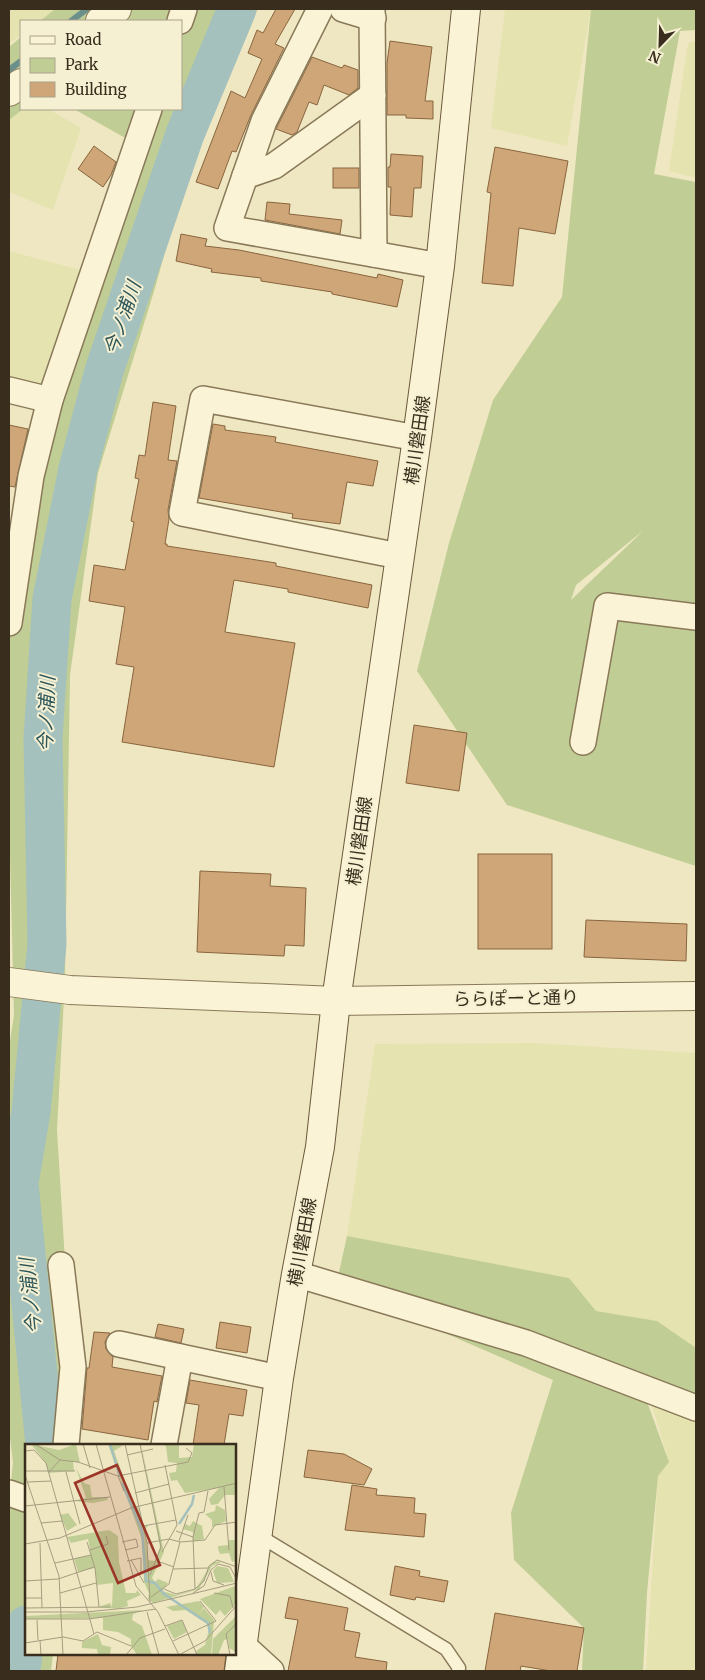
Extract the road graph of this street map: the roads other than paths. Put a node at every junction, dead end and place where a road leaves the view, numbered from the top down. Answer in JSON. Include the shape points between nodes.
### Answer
{"nodes":[{"id":1,"x":116,"y":9,"type":"edge"},
{"id":2,"x":320,"y":9,"type":"edge"},
{"id":3,"x":343,"y":9,"type":"edge"},
{"id":4,"x":466,"y":9,"type":"edge"},
{"id":5,"x":372,"y":13,"type":"edge"},
{"id":6,"x":101,"y":20,"type":"edge"},
{"id":7,"x":373,"y":95,"type":"junction"},
{"id":8,"x":149,"y":110,"type":"edge"},
{"id":9,"x":245,"y":176,"type":"junction"},
{"id":10,"x":374,"y":254,"type":"junction"},
{"id":11,"x":440,"y":266,"type":"junction"},
{"id":12,"x":9,"y":390,"type":"edge"},
{"id":13,"x":50,"y":400,"type":"junction"},
{"id":14,"x":418,"y":438,"type":"junction"},
{"id":15,"x":400,"y":556,"type":"junction"},
{"id":16,"x":696,"y":617,"type":"edge"},
{"id":17,"x":9,"y":624,"type":"edge"},
{"id":18,"x":583,"y":742,"type":"dead end"},
{"id":19,"x":9,"y":982,"type":"edge"},
{"id":20,"x":696,"y":996,"type":"edge"},
{"id":21,"x":336,"y":1001,"type":"junction"},
{"id":22,"x":61,"y":1264,"type":"dead end"},
{"id":23,"x":296,"y":1274,"type":"junction"},
{"id":24,"x":119,"y":1344,"type":"dead end"},
{"id":25,"x":180,"y":1357,"type":"junction"},
{"id":26,"x":279,"y":1378,"type":"junction"},
{"id":27,"x":696,"y":1408,"type":"edge"},
{"id":28,"x":66,"y":1444,"type":"edge"},
{"id":29,"x":164,"y":1444,"type":"edge"},
{"id":30,"x":9,"y":1493,"type":"edge"},
{"id":31,"x":25,"y":1499,"type":"edge"},
{"id":32,"x":258,"y":1535,"type":"junction"},
{"id":33,"x":239,"y":1641,"type":"edge"},
{"id":34,"x":239,"y":1671,"type":"edge"},
{"id":35,"x":271,"y":1671,"type":"edge"},
{"id":36,"x":458,"y":1671,"type":"edge"}],
"edges":[{"from":1,"to":6,"type":"main road"},
{"from":2,"to":9,"type":"street","via":[[264,121]]},
{"from":3,"to":5,"type":"street"},
{"from":4,"to":11,"type":"main road","name":"横川磐田線"},
{"from":5,"to":7,"type":"street"},
{"from":7,"to":9,"type":"street","via":[[274,166]]},
{"from":7,"to":10,"type":"street"},
{"from":8,"to":13,"type":"street"},
{"from":9,"to":10,"type":"street","via":[[227,228]]},
{"from":10,"to":11,"type":"street"},
{"from":11,"to":14,"type":"main road","name":"横川磐田線"},
{"from":12,"to":13,"type":"street"},
{"from":13,"to":17,"type":"street","via":[[32,476]]},
{"from":14,"to":15,"type":"main road","name":"横川磐田線"},
{"from":14,"to":15,"type":"street","via":[[203,398],[182,512]]},
{"from":15,"to":21,"type":"main road","name":"横川磐田線"},
{"from":16,"to":18,"type":"street","via":[[607,606]]},
{"from":19,"to":21,"type":"main road","name":"ららぽーと通り","via":[[70,990]]},
{"from":20,"to":21,"type":"main road","name":"ららぽーと通り"},
{"from":21,"to":23,"type":"main road","name":"横川磐田線","via":[[320,1147]]},
{"from":22,"to":28,"type":"street","via":[[73,1367]]},
{"from":23,"to":26,"type":"main road","name":"横川磐田線"},
{"from":23,"to":27,"type":"street","via":[[526,1344]]},
{"from":24,"to":25,"type":"street"},
{"from":25,"to":26,"type":"street"},
{"from":25,"to":29,"type":"street"},
{"from":26,"to":32,"type":"main road","name":"横川磐田線"},
{"from":30,"to":31,"type":"street"},
{"from":32,"to":33,"type":"main road","name":"横川磐田線"},
{"from":32,"to":36,"type":"lane","via":[[446,1650]]},
{"from":33,"to":34,"type":"main road","name":"横川磐田線"},
{"from":33,"to":35,"type":"street"}]}
